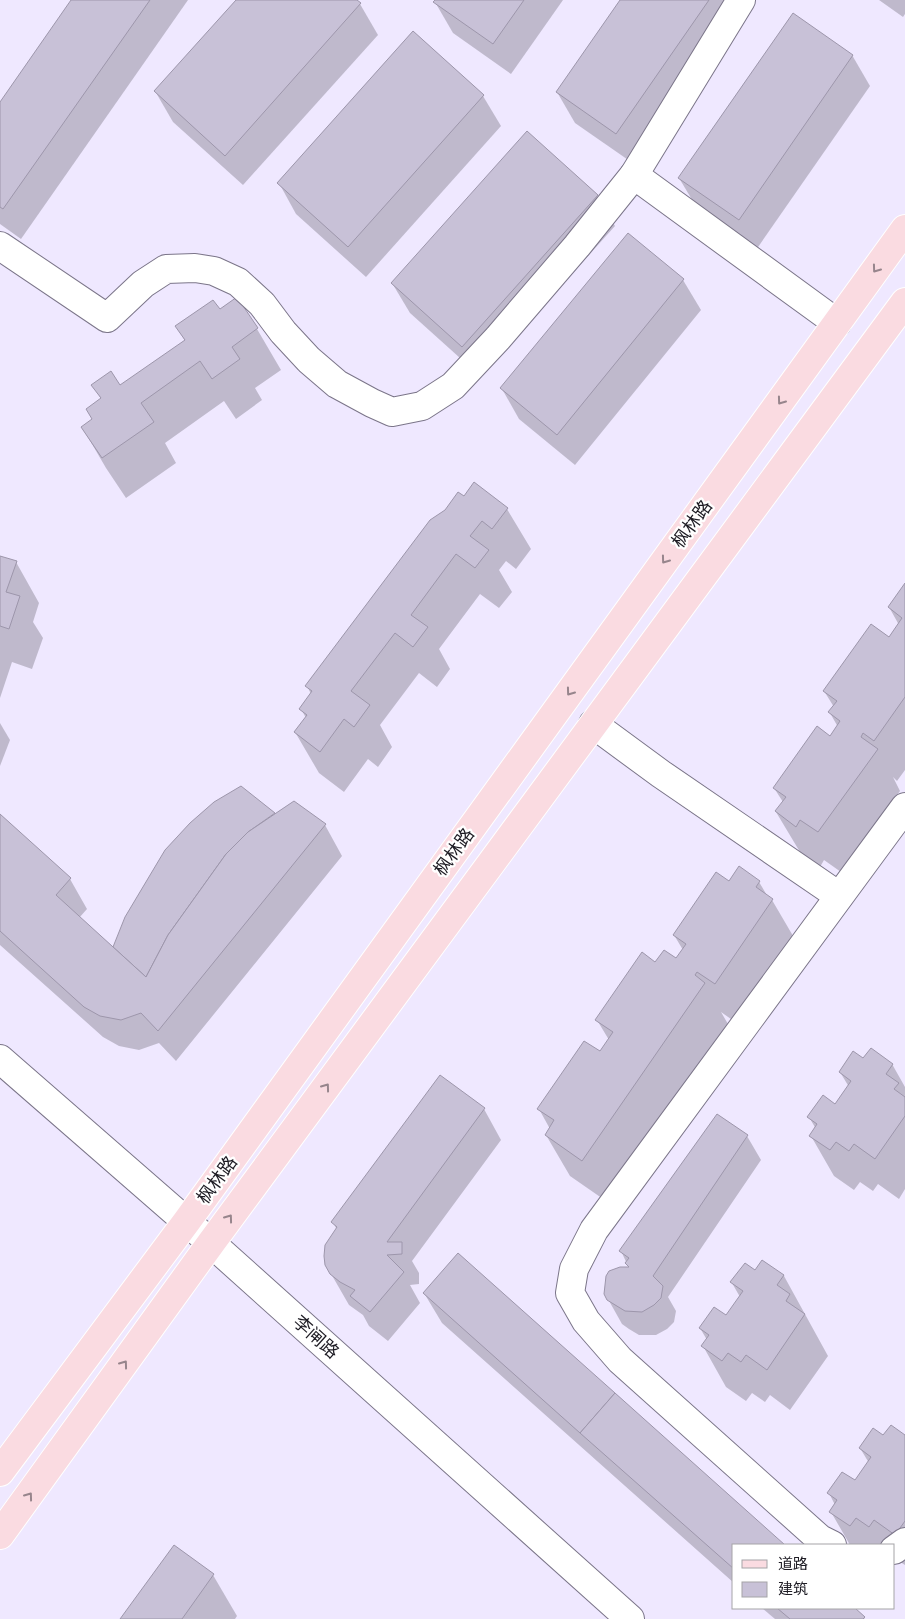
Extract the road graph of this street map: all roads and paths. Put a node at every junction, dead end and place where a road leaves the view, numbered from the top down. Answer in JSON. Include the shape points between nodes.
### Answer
{"nodes":[{"id":1,"x":741,"y":0,"type":"edge"},
{"id":2,"x":634,"y":175,"type":"junction"},
{"id":3,"x":905,"y":229,"type":"edge"},
{"id":4,"x":0,"y":246,"type":"edge"},
{"id":5,"x":905,"y":302,"type":"edge"},
{"id":6,"x":838,"y":323,"type":"junction"},
{"id":7,"x":593,"y":724,"type":"junction"},
{"id":8,"x":905,"y":807,"type":"edge"},
{"id":9,"x":839,"y":896,"type":"junction"},
{"id":10,"x":0,"y":1059,"type":"edge"},
{"id":11,"x":187,"y":1221,"type":"junction"},
{"id":12,"x":211,"y":1243,"type":"junction"},
{"id":13,"x":0,"y":1472,"type":"edge"},
{"id":14,"x":0,"y":1535,"type":"edge"},
{"id":15,"x":830,"y":1544,"type":"edge"},
{"id":16,"x":630,"y":1619,"type":"edge"}],
"edges":[{"from":1,"to":2,"type":"street"},
{"from":2,"to":4,"type":"street","via":[[578,246],[452,386],[422,406],[392,412],[337,384],[309,360],[262,304],[238,282],[214,271],[166,269],[143,284],[107,318]]},
{"from":2,"to":6,"type":"street"},
{"from":3,"to":6,"type":"main road","name":"枫林路","one_way":true},
{"from":5,"to":7,"type":"main road","name":"枫林路"},
{"from":6,"to":11,"type":"main road","name":"枫林路","one_way":true},
{"from":7,"to":9,"type":"street"},
{"from":12,"to":7,"type":"main road","name":"枫林路","one_way":true},
{"from":8,"to":9,"type":"street"},
{"from":9,"to":15,"type":"street","via":[[594,1230],[574,1268],[570,1293],[586,1320],[620,1360],[820,1539]]},
{"from":10,"to":11,"type":"street","name":"李闸路"},
{"from":11,"to":12,"type":"street","name":"李闸路"},
{"from":11,"to":13,"type":"main road","name":"枫林路"},
{"from":14,"to":12,"type":"main road","name":"枫林路","one_way":true},
{"from":12,"to":16,"type":"street","name":"李闸路"}]}
